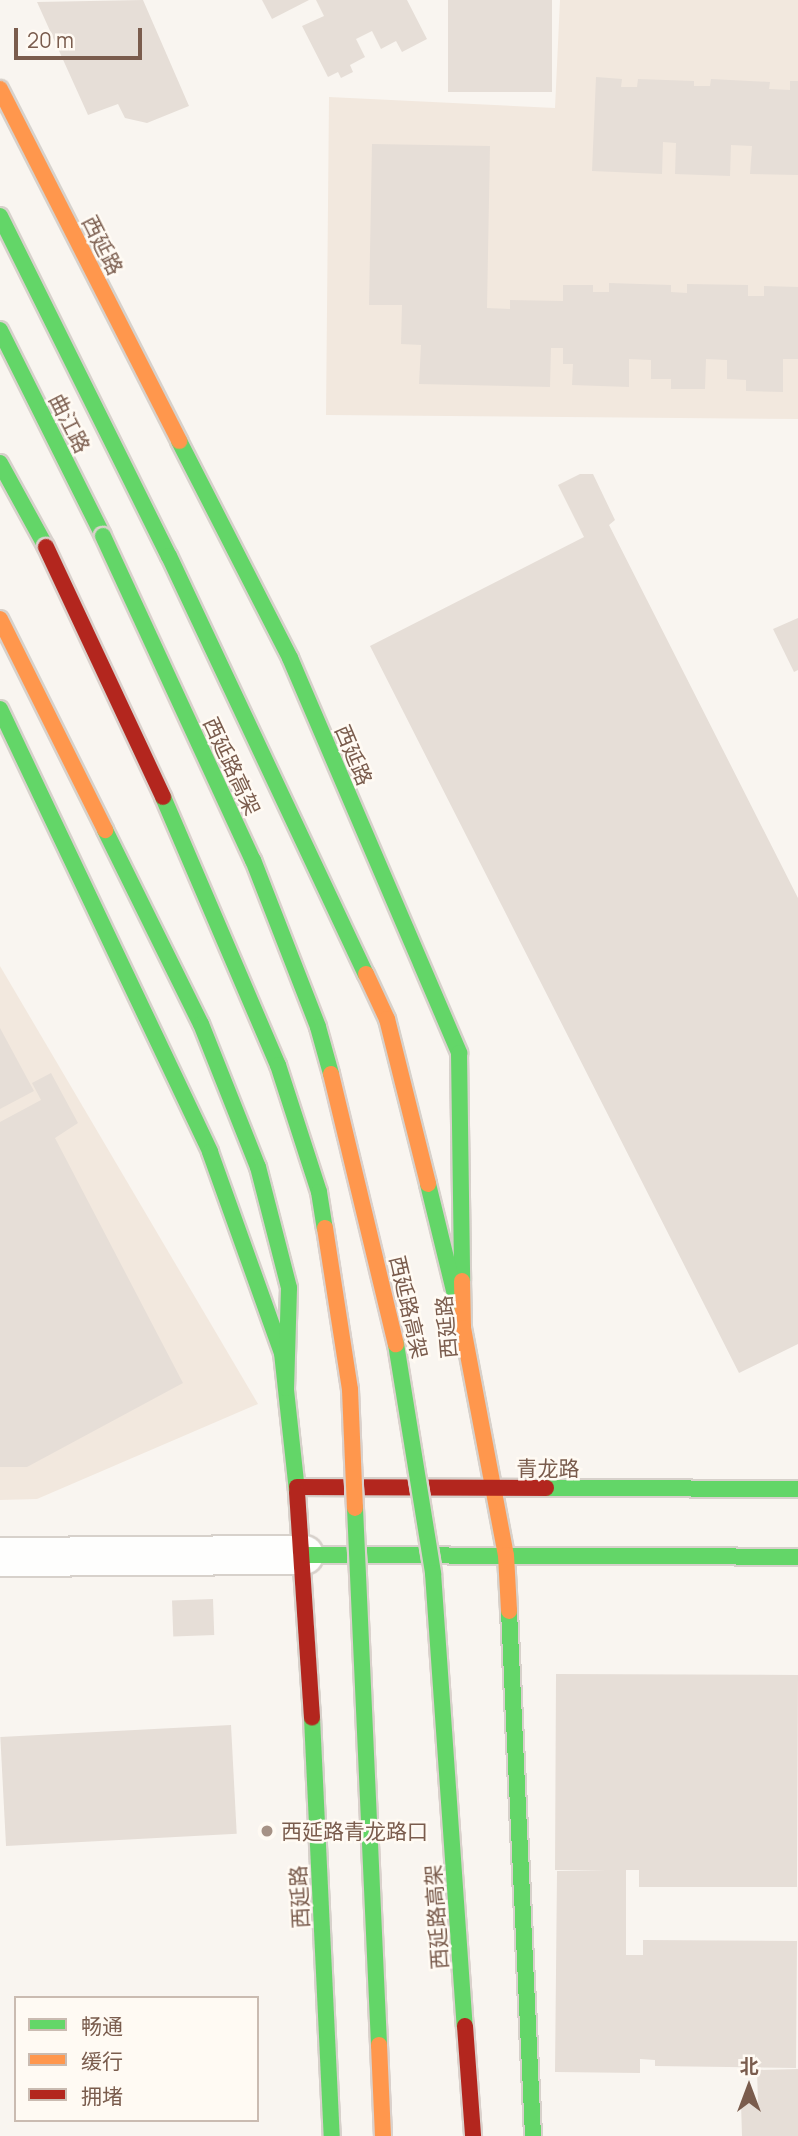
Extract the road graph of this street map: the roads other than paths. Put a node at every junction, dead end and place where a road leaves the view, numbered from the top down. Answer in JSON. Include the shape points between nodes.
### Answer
{"nodes":[{"id":1,"x":0,"y":89,"type":"edge"},
{"id":2,"x":0,"y":216,"type":"edge"},
{"id":3,"x":0,"y":330,"type":"edge"},
{"id":4,"x":0,"y":463,"type":"edge"},
{"id":5,"x":103,"y":536,"type":"joint"},
{"id":6,"x":0,"y":619,"type":"edge"},
{"id":7,"x":0,"y":709,"type":"edge"},
{"id":8,"x":463,"y":1328,"type":"junction"},
{"id":9,"x":286,"y":1388,"type":"junction"},
{"id":10,"x":297,"y":1487,"type":"junction"},
{"id":11,"x":493,"y":1488,"type":"junction"},
{"id":12,"x":798,"y":1489,"type":"edge"},
{"id":13,"x":304,"y":1555,"type":"junction"},
{"id":14,"x":506,"y":1555,"type":"junction"},
{"id":15,"x":0,"y":1557,"type":"edge"},
{"id":16,"x":798,"y":1557,"type":"edge"},
{"id":17,"x":332,"y":2136,"type":"edge"},
{"id":18,"x":383,"y":2136,"type":"edge"},
{"id":19,"x":473,"y":2136,"type":"edge"},
{"id":20,"x":533,"y":2136,"type":"edge"}],
"edges":[{"from":1,"to":8,"type":"main road","name":"西延路","via":[[290,658],[459,1053]]},
{"from":2,"to":8,"type":"main road","via":[[169,556],[387,1020]]},
{"from":3,"to":5,"type":"main road","name":"曲江路"},
{"from":4,"to":18,"type":"main road","bridge":true,"via":[[46,547],[203,881],[278,1065],[319,1192],[350,1390]]},
{"from":5,"to":19,"type":"main road","name":"西延路高架","bridge":true,"via":[[263,886],[318,1027],[362,1193],[402,1370],[433,1573]]},
{"from":6,"to":9,"type":"main road","via":[[201,1024],[258,1167],[289,1289]]},
{"from":7,"to":9,"type":"main road","name":"西延路","via":[[210,1152],[282,1353]]},
{"from":8,"to":11,"type":"main road","name":"西延路"},
{"from":9,"to":10,"type":"main road","name":"西延路"},
{"from":10,"to":11,"type":"main road","name":"青龙路"},
{"from":10,"to":13,"type":"main road","name":"西延路"},
{"from":11,"to":12,"type":"main road","name":"青龙路"},
{"from":11,"to":14,"type":"main road"},
{"from":13,"to":14,"type":"main road"},
{"from":13,"to":15,"type":"street"},
{"from":13,"to":17,"type":"main road","name":"西延路"},
{"from":14,"to":16,"type":"main road"},
{"from":14,"to":20,"type":"main road"}]}
